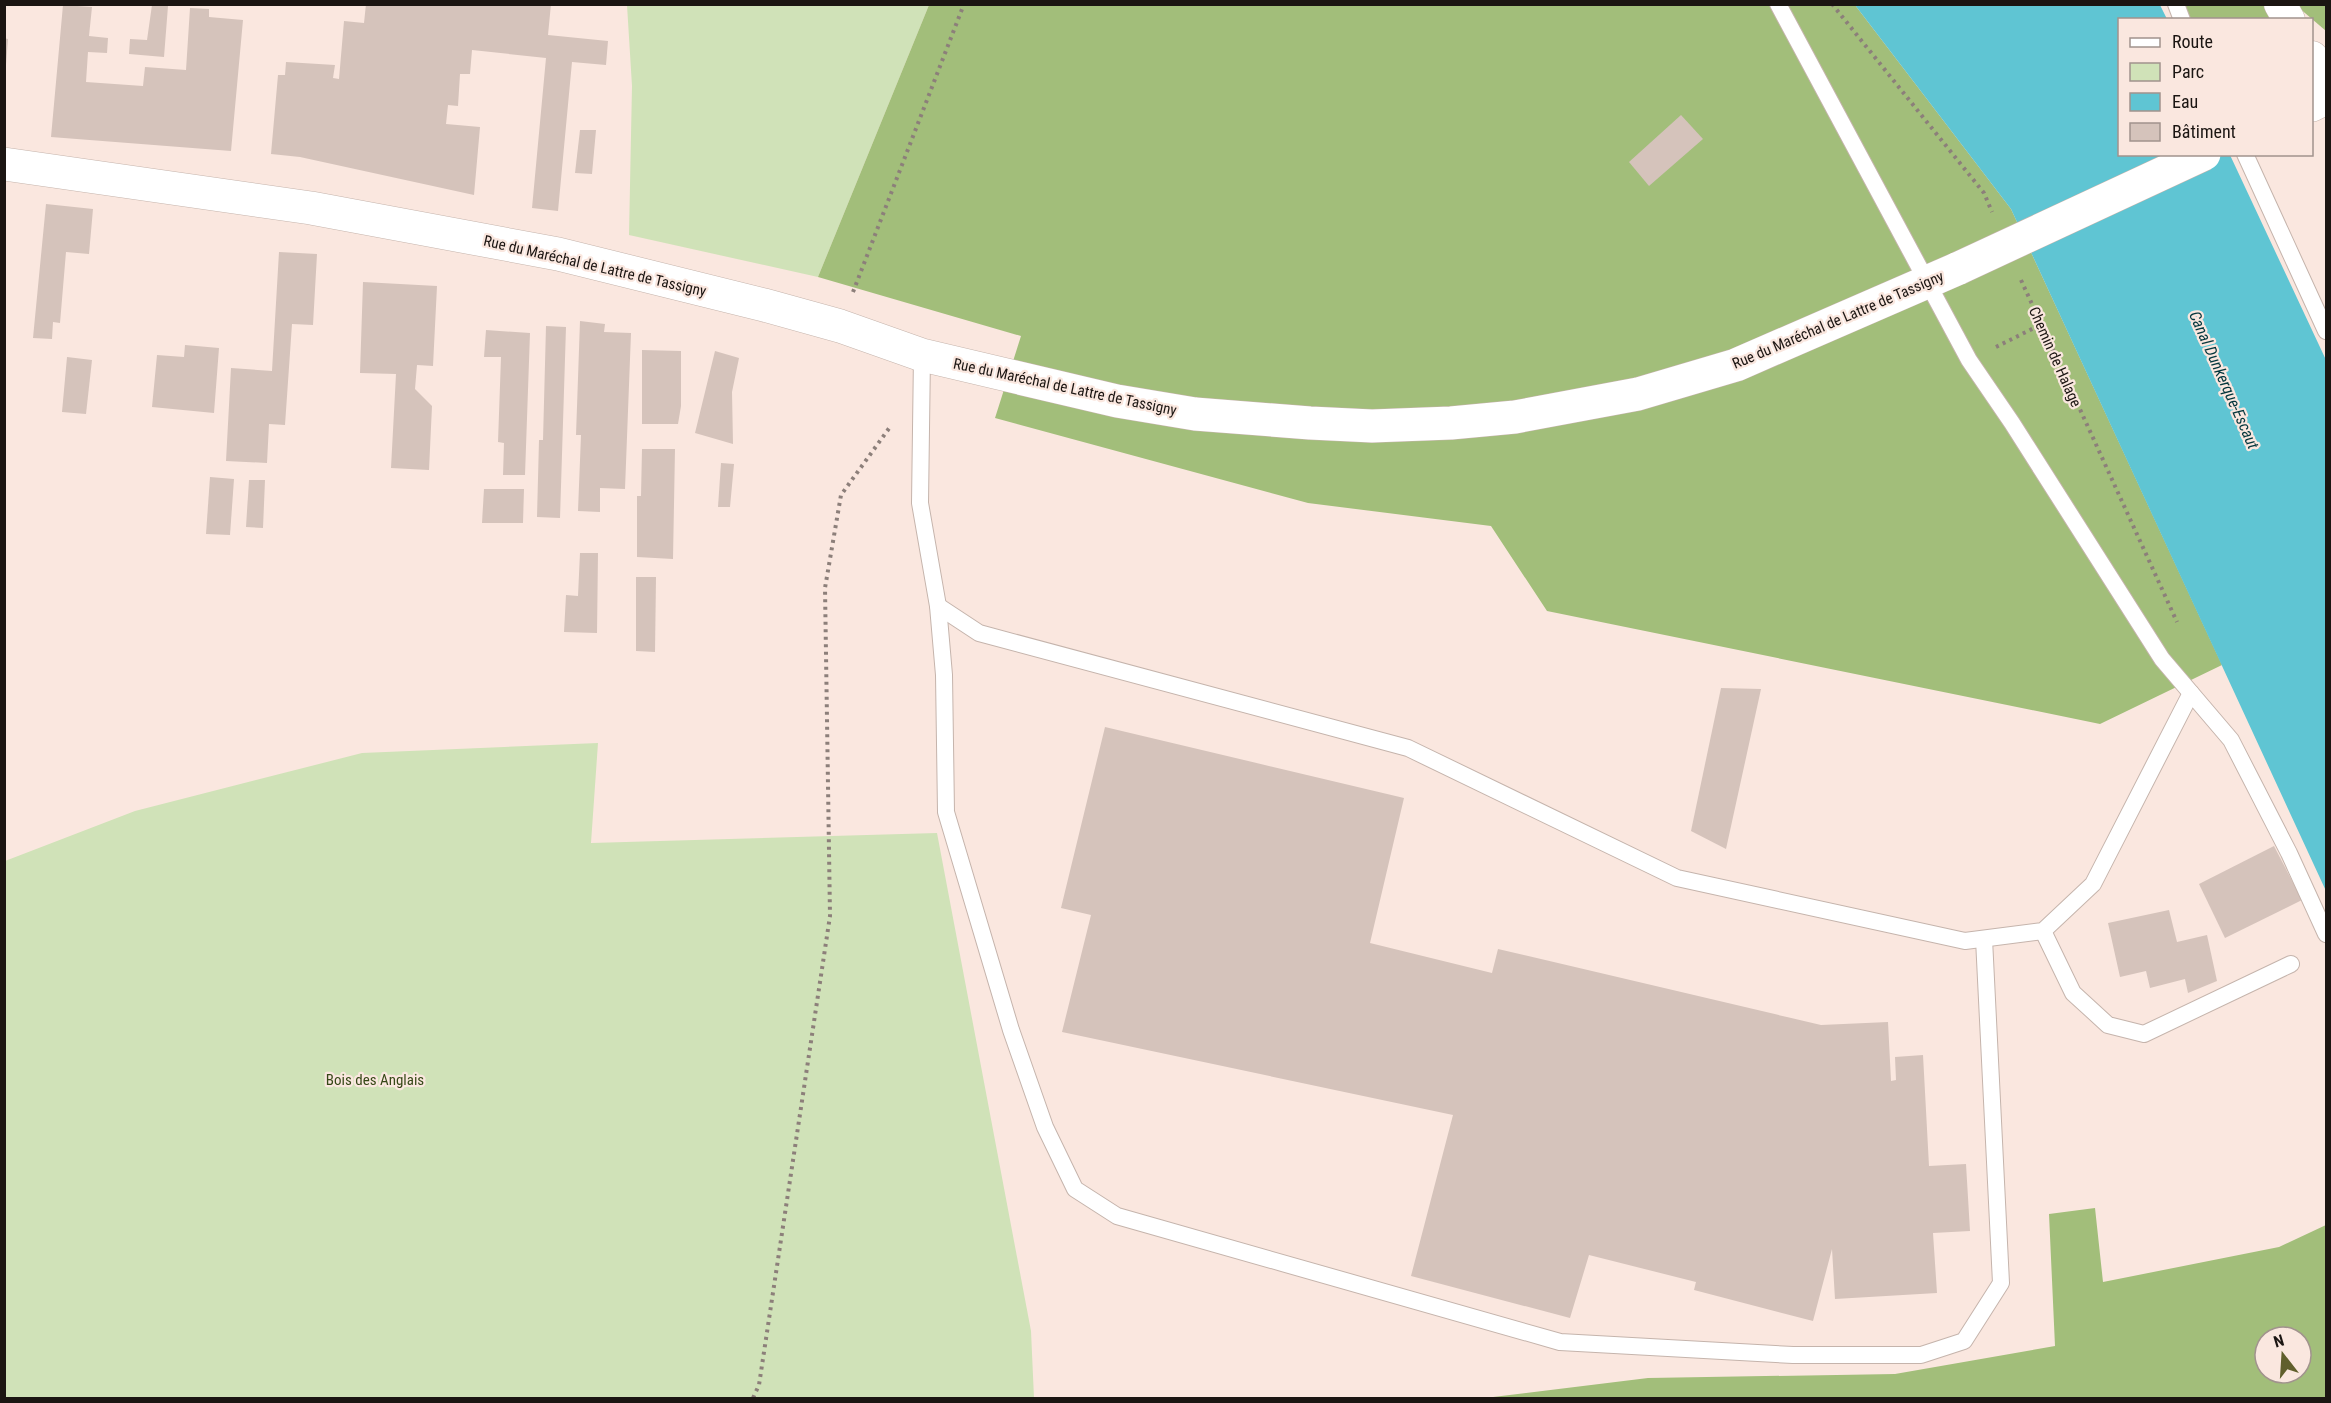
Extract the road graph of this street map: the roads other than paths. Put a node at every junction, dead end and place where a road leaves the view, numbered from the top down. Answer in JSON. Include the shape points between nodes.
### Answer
{"nodes":[{"id":1,"x":1778,"y":4,"type":"edge"},
{"id":2,"x":2175,"y":4,"type":"edge"},
{"id":3,"x":2280,"y":4,"type":"edge"},
{"id":4,"x":2181,"y":18,"type":"edge"},
{"id":5,"x":2288,"y":18,"type":"edge"},
{"id":6,"x":2313,"y":62,"type":"edge"},
{"id":7,"x":2320,"y":97,"type":"edge"},
{"id":8,"x":2200,"y":156,"type":"edge"},
{"id":9,"x":2246,"y":156,"type":"edge"},
{"id":10,"x":4,"y":164,"type":"edge"},
{"id":11,"x":1927,"y":283,"type":"junction"},
{"id":12,"x":2326,"y":331,"type":"edge"},
{"id":13,"x":922,"y":355,"type":"junction"},
{"id":14,"x":938,"y":606,"type":"junction"},
{"id":15,"x":2191,"y":693,"type":"junction"},
{"id":16,"x":2043,"y":931,"type":"junction"},
{"id":17,"x":2326,"y":934,"type":"edge"},
{"id":18,"x":1984,"y":939,"type":"junction"},
{"id":19,"x":2291,"y":964,"type":"dead end"}],
"edges":[{"from":1,"to":11,"type":"lane"},
{"from":2,"to":4,"type":"lane"},
{"from":3,"to":5,"type":"street"},
{"from":6,"to":7,"type":"street"},
{"from":8,"to":11,"type":"street","name":"Rue du Maréchal de Lattre de Tassigny","bridge":true},
{"from":9,"to":12,"type":"lane"},
{"from":10,"to":13,"type":"street","name":"Rue du Maréchal de Lattre de Tassigny","via":[[311,208],[558,254],[840,326]]},
{"from":11,"to":13,"type":"street","name":"Rue du Maréchal de Lattre de Tassigny","via":[[1782,347],[1691,380],[1579,406],[1452,423],[1372,426],[1195,414],[1117,401]]},
{"from":11,"to":15,"type":"lane","via":[[1969,360],[2162,659]]},
{"from":13,"to":14,"type":"lane","via":[[920,503]]},
{"from":14,"to":18,"type":"lane","via":[[978,633],[1408,748],[1677,878],[1965,941]]},
{"from":14,"to":18,"type":"lane","via":[[944,675],[946,812],[1011,1030],[1045,1127],[1075,1189],[1117,1216],[1560,1342],[1792,1355],[1921,1355],[1964,1341],[2001,1284]]},
{"from":15,"to":16,"type":"lane","via":[[2093,884]]},
{"from":15,"to":17,"type":"lane","via":[[2231,740]]},
{"from":16,"to":18,"type":"lane"},
{"from":16,"to":19,"type":"lane","via":[[2073,993],[2108,1025],[2144,1034]]}]}
